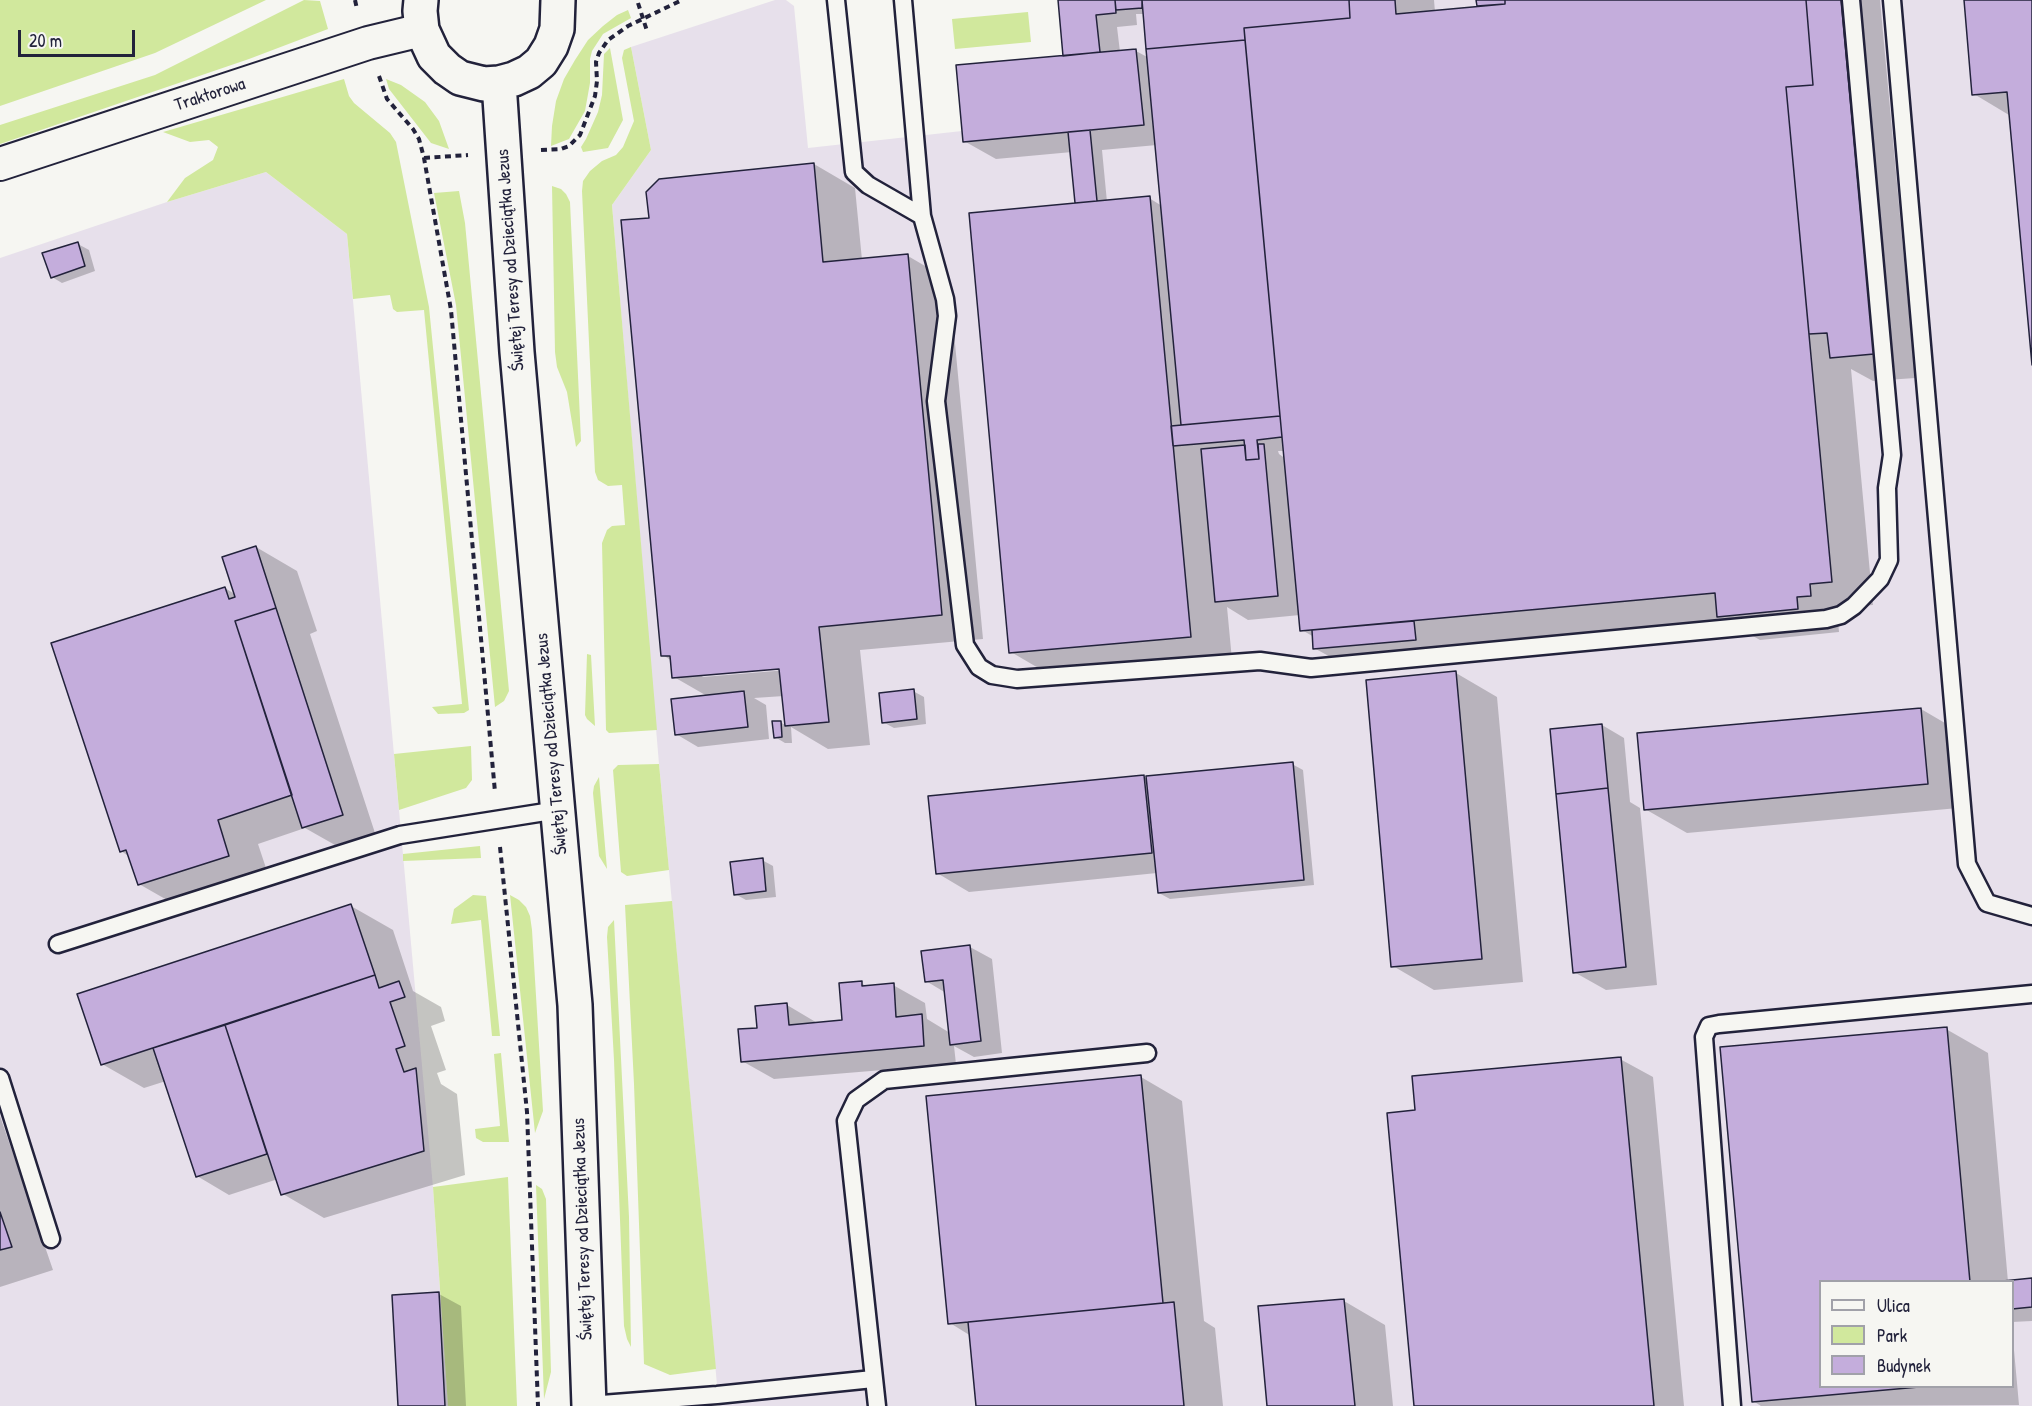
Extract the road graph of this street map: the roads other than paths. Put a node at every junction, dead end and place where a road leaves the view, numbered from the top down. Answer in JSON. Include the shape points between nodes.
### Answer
{"nodes":[{"id":1,"x":558,"y":0,"type":"edge"},
{"id":2,"x":836,"y":0,"type":"edge"},
{"id":3,"x":903,"y":0,"type":"edge"},
{"id":4,"x":1851,"y":0,"type":"edge"},
{"id":5,"x":1892,"y":0,"type":"edge"},
{"id":6,"x":421,"y":15,"type":"edge"},
{"id":7,"x":499,"y":83,"type":"junction"},
{"id":8,"x":0,"y":164,"type":"edge"},
{"id":9,"x":922,"y":216,"type":"junction"},
{"id":10,"x":558,"y":810,"type":"junction"},
{"id":11,"x":2032,"y":916,"type":"edge"},
{"id":12,"x":58,"y":944,"type":"dead end"},
{"id":13,"x":2032,"y":994,"type":"edge"},
{"id":14,"x":1147,"y":1053,"type":"dead end"},
{"id":15,"x":0,"y":1078,"type":"edge"},
{"id":16,"x":51,"y":1239,"type":"dead end"},
{"id":17,"x":873,"y":1379,"type":"junction"},
{"id":18,"x":589,"y":1405,"type":"edge"},
{"id":19,"x":877,"y":1406,"type":"edge"},
{"id":20,"x":1732,"y":1406,"type":"edge"}],
"edges":[{"from":1,"to":7,"type":"street","via":[[557,29],[546,55],[528,72]]},
{"from":2,"to":9,"type":"lane","via":[[854,172],[868,185]]},
{"from":3,"to":9,"type":"lane"},
{"from":4,"to":9,"type":"lane","via":[[1892,454],[1887,488],[1889,560],[1880,579],[1854,606],[1826,620],[1311,668],[1260,661],[1017,679],[992,675],[979,667],[965,645],[936,400],[947,316]]},
{"from":5,"to":11,"type":"lane","via":[[1967,864],[1987,903]]},
{"from":6,"to":7,"type":"street","via":[[428,47],[447,69],[468,81]]},
{"from":6,"to":8,"type":"street","name":"Traktorowa","via":[[368,43]]},
{"from":7,"to":10,"type":"street","name":"Świętej Teresy od Dzieciątka Jezus","via":[[519,386]]},
{"from":10,"to":12,"type":"lane","via":[[400,835]]},
{"from":10,"to":18,"type":"street","name":"Świętej Teresy od Dzieciątka Jezus","via":[[575,1005]]},
{"from":13,"to":20,"type":"lane","via":[[1709,1026],[1704,1037]]},
{"from":14,"to":17,"type":"lane","via":[[884,1080],[856,1100],[846,1121]]},
{"from":15,"to":16,"type":"lane"},
{"from":17,"to":18,"type":"lane"},
{"from":17,"to":19,"type":"lane"}]}
